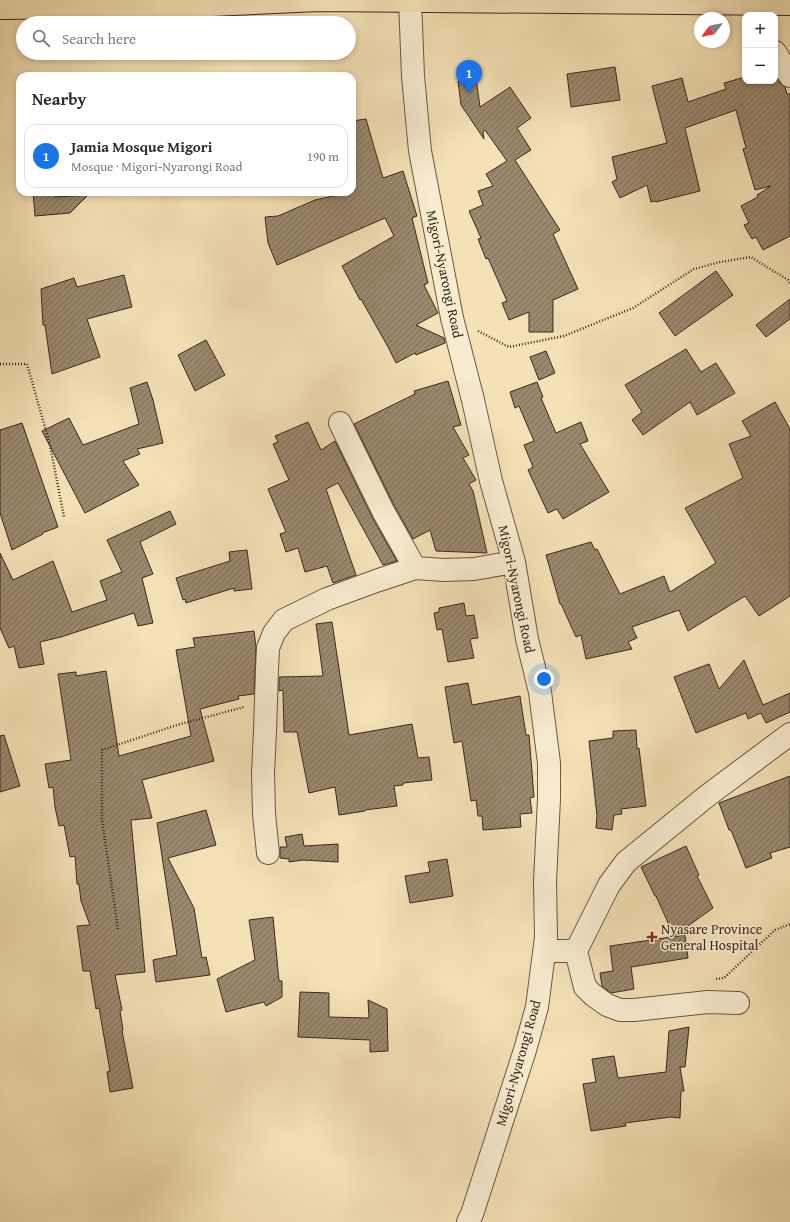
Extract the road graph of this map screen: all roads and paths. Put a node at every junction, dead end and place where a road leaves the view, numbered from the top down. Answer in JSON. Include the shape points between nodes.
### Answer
{"nodes":[{"id":1,"x":318,"y":0,"type":"edge"},
{"id":2,"x":410,"y":0,"type":"edge"},
{"id":3,"x":790,"y":4,"type":"edge"},
{"id":4,"x":0,"y":8,"type":"edge"},
{"id":5,"x":756,"y":10,"type":"edge"},
{"id":6,"x":778,"y":57,"type":"edge"},
{"id":7,"x":790,"y":76,"type":"edge"},
{"id":8,"x":790,"y":283,"type":"edge"},
{"id":9,"x":452,"y":318,"type":"junction"},
{"id":10,"x":0,"y":364,"type":"edge"},
{"id":11,"x":340,"y":423,"type":"dead end"},
{"id":12,"x":64,"y":517,"type":"dead end"},
{"id":13,"x":514,"y":562,"type":"junction"},
{"id":14,"x":415,"y":568,"type":"junction"},
{"id":15,"x":266,"y":701,"type":"junction"},
{"id":16,"x":790,"y":734,"type":"edge"},
{"id":17,"x":268,"y":853,"type":"dead end"},
{"id":18,"x":790,"y":924,"type":"edge"},
{"id":19,"x":118,"y":929,"type":"dead end"},
{"id":20,"x":545,"y":951,"type":"junction"},
{"id":21,"x":576,"y":951,"type":"junction"},
{"id":22,"x":712,"y":980,"type":"dead end"},
{"id":23,"x":738,"y":1003,"type":"dead end"},
{"id":24,"x":468,"y":1222,"type":"edge"}],
"edges":[{"from":1,"to":2,"type":"highway"},
{"from":1,"to":4,"type":"highway","via":[[189,6]]},
{"from":2,"to":5,"type":"highway"},
{"from":2,"to":9,"type":"street","name":"Migori-Nyarongi Road","via":[[418,133]]},
{"from":3,"to":5,"type":"highway"},
{"from":6,"to":7,"type":"street"},
{"from":8,"to":9,"type":"path","via":[[751,257],[720,262],[694,269],[633,308],[564,336],[509,347]]},
{"from":9,"to":13,"type":"street","name":"Migori-Nyarongi Road","via":[[491,480]]},
{"from":10,"to":12,"type":"path","via":[[27,364],[50,444]]},
{"from":11,"to":14,"type":"street","via":[[383,511]]},
{"from":13,"to":14,"type":"street","via":[[474,569]]},
{"from":13,"to":20,"type":"street","name":"Migori-Nyarongi Road","via":[[527,639],[540,692],[549,763]]},
{"from":14,"to":15,"type":"street","via":[[327,599],[284,620],[274,633],[268,648]]},
{"from":15,"to":17,"type":"street","via":[[263,773]]},
{"from":15,"to":19,"type":"path","via":[[177,725],[102,750],[102,820]]},
{"from":16,"to":21,"type":"street","via":[[707,796],[626,862],[608,885]]},
{"from":18,"to":22,"type":"path","via":[[775,930],[724,978]]},
{"from":20,"to":21,"type":"street"},
{"from":20,"to":24,"type":"street","name":"Migori-Nyarongi Road","via":[[537,1007],[525,1050]]},
{"from":21,"to":23,"type":"street","via":[[585,987],[607,1005],[620,1010],[708,1002]]}]}
